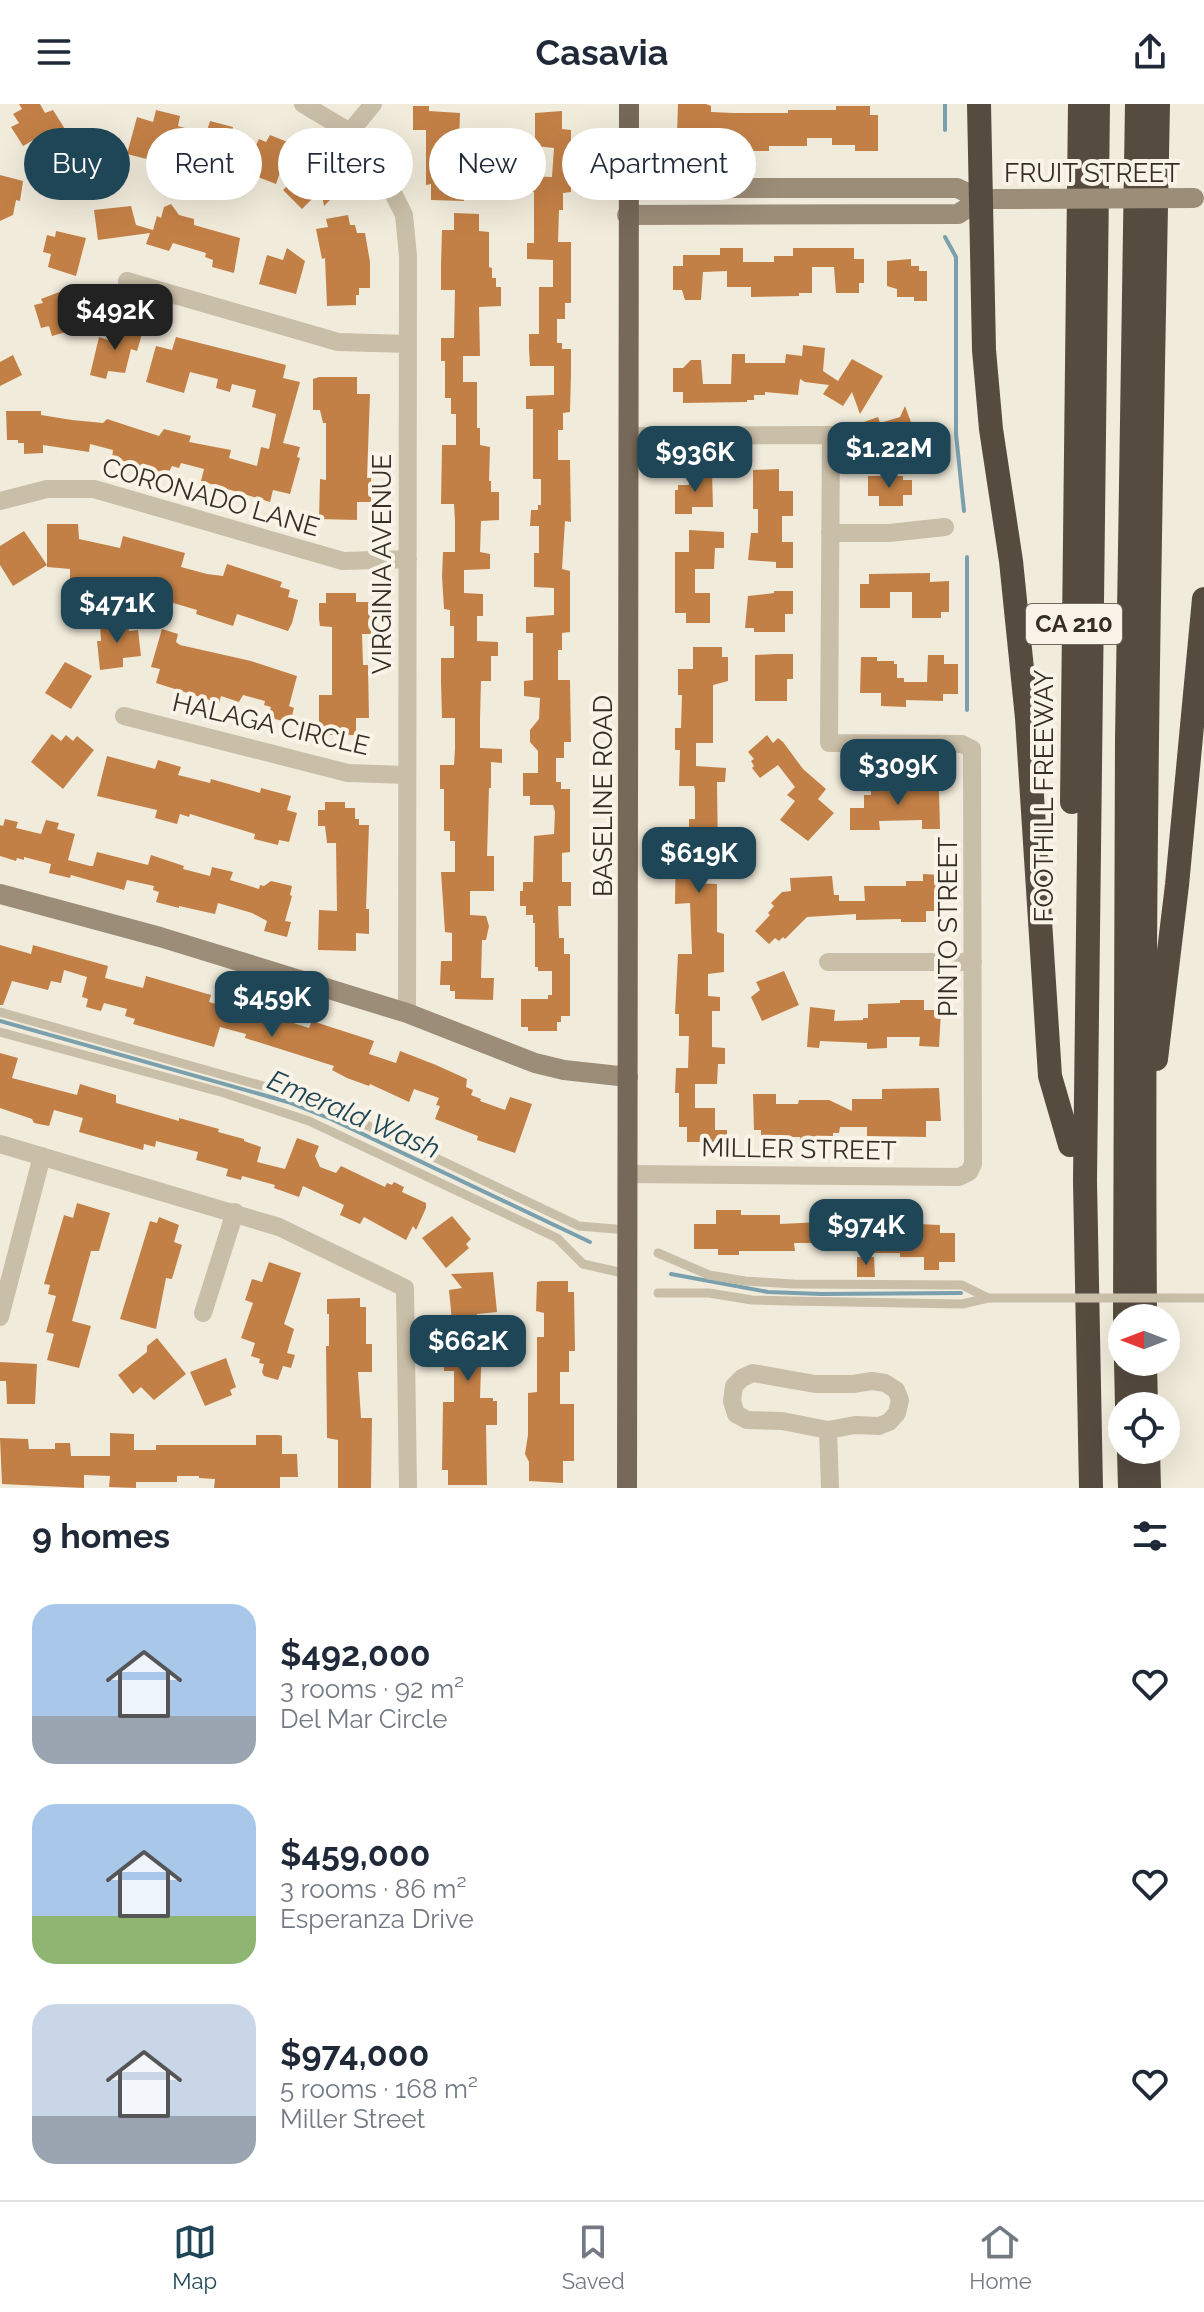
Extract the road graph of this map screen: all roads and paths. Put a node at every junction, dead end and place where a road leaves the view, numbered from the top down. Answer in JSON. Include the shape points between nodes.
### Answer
{"nodes":[{"id":1,"x":303,"y":104,"type":"edge"},
{"id":2,"x":373,"y":104,"type":"edge"},
{"id":3,"x":629,"y":104,"type":"edge"},
{"id":4,"x":979,"y":104,"type":"edge"},
{"id":5,"x":1080,"y":104,"type":"edge"},
{"id":6,"x":1098,"y":104,"type":"edge"},
{"id":7,"x":1137,"y":104,"type":"edge"},
{"id":8,"x":1158,"y":104,"type":"edge"},
{"id":9,"x":343,"y":128,"type":"edge"},
{"id":10,"x":353,"y":128,"type":"edge"},
{"id":11,"x":628,"y":128,"type":"edge"},
{"id":12,"x":756,"y":188,"type":"edge"},
{"id":13,"x":1199,"y":198,"type":"edge"},
{"id":14,"x":981,"y":199,"type":"junction"},
{"id":15,"x":396,"y":200,"type":"edge"},
{"id":16,"x":627,"y":200,"type":"edge"},
{"id":17,"x":627,"y":215,"type":"junction"},
{"id":18,"x":127,"y":281,"type":"dead end"},
{"id":19,"x":408,"y":344,"type":"junction"},
{"id":20,"x":630,"y":436,"type":"junction"},
{"id":21,"x":1,"y":499,"type":"edge"},
{"id":22,"x":945,"y":527,"type":"dead end"},
{"id":23,"x":830,"y":533,"type":"junction"},
{"id":24,"x":408,"y":559,"type":"junction"},
{"id":25,"x":1204,"y":599,"type":"edge"},
{"id":26,"x":124,"y":716,"type":"dead end"},
{"id":27,"x":407,"y":775,"type":"junction"},
{"id":28,"x":0,"y":894,"type":"edge"},
{"id":29,"x":828,"y":962,"type":"dead end"},
{"id":30,"x":973,"y":962,"type":"junction"},
{"id":31,"x":0,"y":1012,"type":"edge"},
{"id":32,"x":407,"y":1013,"type":"junction"},
{"id":33,"x":0,"y":1032,"type":"edge"},
{"id":34,"x":628,"y":1077,"type":"junction"},
{"id":35,"x":1143,"y":1129,"type":"junction"},
{"id":36,"x":0,"y":1144,"type":"edge"},
{"id":37,"x":1070,"y":1145,"type":"junction"},
{"id":38,"x":42,"y":1156,"type":"junction"},
{"id":39,"x":969,"y":1172,"type":"joint"},
{"id":40,"x":627,"y":1174,"type":"junction"},
{"id":41,"x":235,"y":1212,"type":"junction"},
{"id":42,"x":627,"y":1230,"type":"junction"},
{"id":43,"x":658,"y":1253,"type":"dead end"},
{"id":44,"x":627,"y":1274,"type":"junction"},
{"id":45,"x":658,"y":1293,"type":"dead end"},
{"id":46,"x":988,"y":1298,"type":"junction"},
{"id":47,"x":1204,"y":1298,"type":"edge"},
{"id":48,"x":1125,"y":1304,"type":"edge"},
{"id":49,"x":1145,"y":1304,"type":"edge"},
{"id":50,"x":203,"y":1313,"type":"dead end"},
{"id":51,"x":0,"y":1317,"type":"edge"},
{"id":52,"x":828,"y":1430,"type":"junction"},
{"id":53,"x":1129,"y":1464,"type":"edge"},
{"id":54,"x":1148,"y":1464,"type":"edge"},
{"id":55,"x":408,"y":1488,"type":"edge"},
{"id":56,"x":627,"y":1488,"type":"edge"},
{"id":57,"x":830,"y":1488,"type":"edge"},
{"id":58,"x":1076,"y":1488,"type":"edge"},
{"id":59,"x":1091,"y":1488,"type":"edge"},
{"id":60,"x":1130,"y":1488,"type":"edge"},
{"id":61,"x":1149,"y":1488,"type":"edge"}],
"edges":[{"from":1,"to":9,"type":"street"},
{"from":2,"to":10,"type":"street"},
{"from":3,"to":11,"type":"main road","name":"BASELINE ROAD"},
{"from":4,"to":14,"type":"highway"},
{"from":5,"to":37,"type":"highway","name":"FOOTHILL FREEWAY","number":"CA 210"},
{"from":6,"to":59,"type":"highway","via":[[1085,1166]]},
{"from":7,"to":48,"type":"highway"},
{"from":8,"to":35,"type":"highway","number":"CA 210"},
{"from":12,"to":14,"type":"main road","name":"FRUIT STREET","via":[[957,188]]},
{"from":13,"to":14,"type":"main road","name":"FRUIT STREET","bridge":true},
{"from":14,"to":17,"type":"main road","name":"FRUIT STREET","via":[[958,214]]},
{"from":14,"to":37,"type":"highway","via":[[984,350],[1027,718],[1050,1076]]},
{"from":15,"to":19,"type":"street","name":"VIRGINIA AVENUE","via":[[404,215],[408,256]]},
{"from":16,"to":17,"type":"main road","name":"BASELINE ROAD"},
{"from":17,"to":20,"type":"main road","name":"BASELINE ROAD"},
{"from":18,"to":19,"type":"street","via":[[338,342]]},
{"from":19,"to":24,"type":"street","name":"VIRGINIA AVENUE"},
{"from":20,"to":23,"type":"street","name":"PINTO STREET","via":[[831,435]]},
{"from":20,"to":34,"type":"main road","name":"BASELINE ROAD"},
{"from":21,"to":24,"type":"street","name":"CORONADO LANE","via":[[47,489],[94,489],[343,561]]},
{"from":22,"to":23,"type":"street"},
{"from":23,"to":30,"type":"street","name":"PINTO STREET","via":[[829,743],[962,744],[972,749]]},
{"from":24,"to":27,"type":"street","name":"VIRGINIA AVENUE"},
{"from":25,"to":35,"type":"highway","via":[[1160,1040]]},
{"from":26,"to":27,"type":"street","name":"HALAGA CIRCLE","via":[[348,773]]},
{"from":27,"to":32,"type":"street","name":"VIRGINIA AVENUE"},
{"from":28,"to":32,"type":"main road"},
{"from":29,"to":30,"type":"street"},
{"from":30,"to":39,"type":"street","name":"PINTO STREET"},
{"from":31,"to":42,"type":"lane","via":[[316,1101],[579,1226]]},
{"from":32,"to":34,"type":"main road","via":[[535,1063]]},
{"from":33,"to":44,"type":"lane","via":[[309,1121],[557,1238],[583,1264]]},
{"from":34,"to":40,"type":"main road","name":"BASELINE ROAD"},
{"from":35,"to":49,"type":"highway","number":"CA 210"},
{"from":36,"to":38,"type":"street"},
{"from":37,"to":58,"type":"highway","name":"FOOTHILL FREEWAY","number":"CA 210"},
{"from":38,"to":41,"type":"street"},
{"from":38,"to":51,"type":"street"},
{"from":39,"to":40,"type":"street","name":"MILLER STREET","via":[[959,1177]]},
{"from":40,"to":42,"type":"main road","name":"BASELINE ROAD"},
{"from":41,"to":50,"type":"street"},
{"from":41,"to":55,"type":"street","via":[[279,1227],[405,1288]]},
{"from":42,"to":44,"type":"main road","name":"BASELINE ROAD"},
{"from":43,"to":46,"type":"lane","via":[[709,1275],[745,1281],[962,1285]]},
{"from":44,"to":56,"type":"main road","name":"BASELINE ROAD"},
{"from":45,"to":46,"type":"lane","via":[[962,1304]]},
{"from":46,"to":47,"type":"lane","bridge":true},
{"from":52,"to":52,"type":"street","via":[[747,1420],[736,1414],[734,1386],[753,1373],[815,1384],[872,1381],[896,1390],[900,1400],[889,1422]]},
{"from":52,"to":57,"type":"street"},
{"from":53,"to":60,"type":"highway"},
{"from":54,"to":61,"type":"highway"}]}
